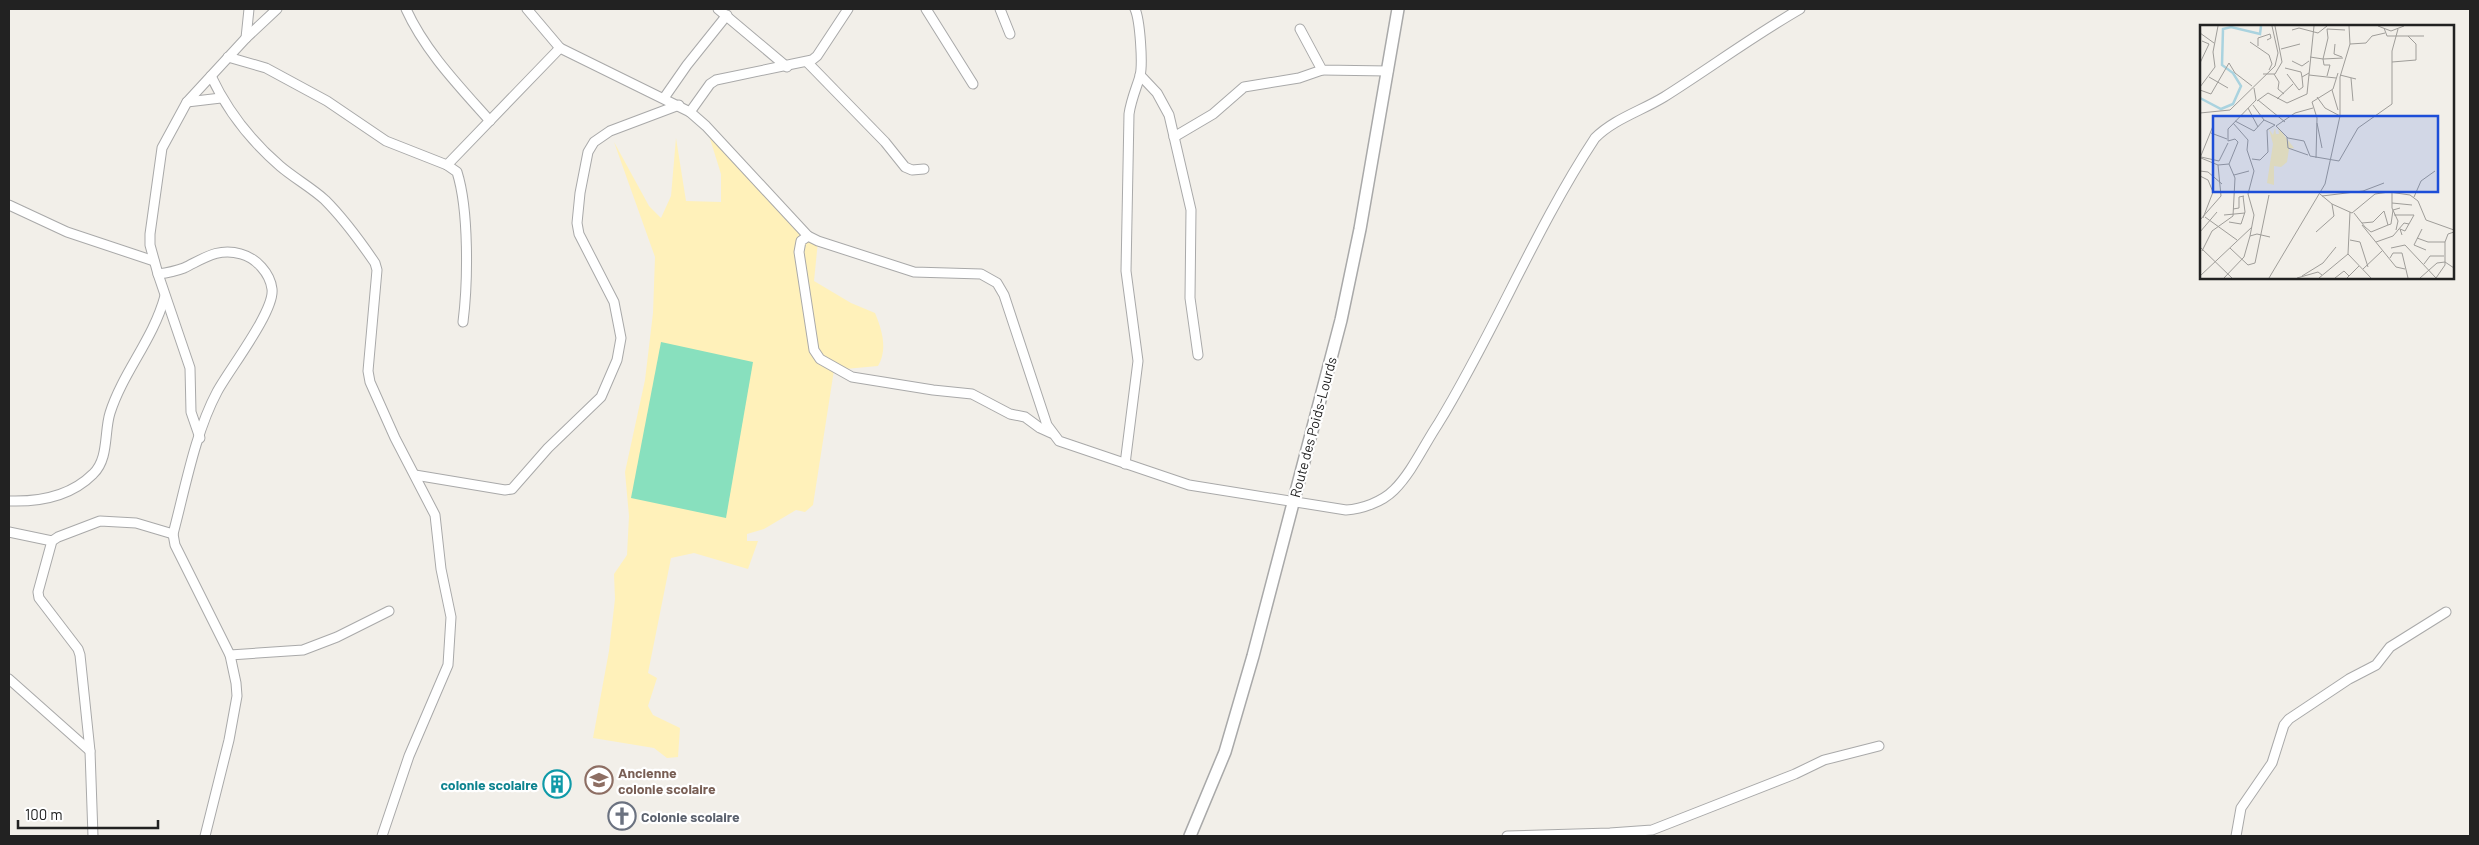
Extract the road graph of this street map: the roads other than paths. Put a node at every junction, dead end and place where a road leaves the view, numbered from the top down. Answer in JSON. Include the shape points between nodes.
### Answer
{"nodes":[{"id":1,"x":249,"y":9,"type":"edge"},
{"id":2,"x":277,"y":9,"type":"edge"},
{"id":3,"x":406,"y":9,"type":"edge"},
{"id":4,"x":527,"y":9,"type":"edge"},
{"id":5,"x":718,"y":9,"type":"edge"},
{"id":6,"x":848,"y":9,"type":"edge"},
{"id":7,"x":926,"y":9,"type":"edge"},
{"id":8,"x":1000,"y":9,"type":"edge"},
{"id":9,"x":1136,"y":9,"type":"edge"},
{"id":10,"x":1398,"y":9,"type":"edge"},
{"id":11,"x":1800,"y":9,"type":"edge"},
{"id":12,"x":728,"y":15,"type":"junction"},
{"id":13,"x":1300,"y":29,"type":"dead end"},
{"id":14,"x":1010,"y":34,"type":"dead end"},
{"id":15,"x":246,"y":38,"type":"junction"},
{"id":16,"x":560,"y":48,"type":"junction"},
{"id":17,"x":228,"y":57,"type":"junction"},
{"id":18,"x":807,"y":62,"type":"junction"},
{"id":19,"x":787,"y":67,"type":"junction"},
{"id":20,"x":1322,"y":70,"type":"junction"},
{"id":21,"x":1388,"y":71,"type":"junction"},
{"id":22,"x":1140,"y":75,"type":"junction"},
{"id":23,"x":211,"y":76,"type":"junction"},
{"id":24,"x":972,"y":84,"type":"dead end"},
{"id":25,"x":221,"y":98,"type":"junction"},
{"id":26,"x":664,"y":98,"type":"junction"},
{"id":27,"x":187,"y":102,"type":"junction"},
{"id":28,"x":679,"y":105,"type":"junction"},
{"id":29,"x":690,"y":112,"type":"junction"},
{"id":30,"x":490,"y":121,"type":"junction"},
{"id":31,"x":1174,"y":137,"type":"junction"},
{"id":32,"x":447,"y":165,"type":"junction"},
{"id":33,"x":924,"y":169,"type":"dead end"},
{"id":34,"x":9,"y":205,"type":"edge"},
{"id":35,"x":808,"y":236,"type":"junction"},
{"id":36,"x":154,"y":261,"type":"junction"},
{"id":37,"x":158,"y":274,"type":"junction"},
{"id":38,"x":165,"y":296,"type":"junction"},
{"id":39,"x":463,"y":322,"type":"dead end"},
{"id":40,"x":1198,"y":355,"type":"dead end"},
{"id":41,"x":1052,"y":433,"type":"junction"},
{"id":42,"x":200,"y":438,"type":"junction"},
{"id":43,"x":1125,"y":464,"type":"junction"},
{"id":44,"x":415,"y":475,"type":"junction"},
{"id":45,"x":1294,"y":501,"type":"junction"},
{"id":46,"x":9,"y":502,"type":"edge"},
{"id":47,"x":9,"y":532,"type":"edge"},
{"id":48,"x":173,"y":534,"type":"junction"},
{"id":49,"x":52,"y":541,"type":"junction"},
{"id":50,"x":389,"y":610,"type":"dead end"},
{"id":51,"x":2446,"y":612,"type":"dead end"},
{"id":52,"x":230,"y":655,"type":"junction"},
{"id":53,"x":9,"y":679,"type":"edge"},
{"id":54,"x":1879,"y":746,"type":"dead end"},
{"id":55,"x":90,"y":751,"type":"junction"},
{"id":56,"x":93,"y":836,"type":"edge"},
{"id":57,"x":205,"y":836,"type":"edge"},
{"id":58,"x":382,"y":836,"type":"edge"},
{"id":59,"x":1190,"y":836,"type":"edge"},
{"id":60,"x":1507,"y":836,"type":"edge"},
{"id":61,"x":2236,"y":836,"type":"edge"}],
"edges":[{"from":1,"to":15,"type":"street"},
{"from":2,"to":15,"type":"street"},
{"from":3,"to":30,"type":"street","via":[[414,27],[454,81]]},
{"from":4,"to":16,"type":"street"},
{"from":5,"to":12,"type":"street"},
{"from":6,"to":18,"type":"street","via":[[817,56]]},
{"from":7,"to":24,"type":"street"},
{"from":8,"to":14,"type":"street"},
{"from":9,"to":22,"type":"street"},
{"from":10,"to":21,"type":"street","name":"Route des Poids-Lourds"},
{"from":11,"to":45,"type":"street","via":[[1663,97],[1612,124],[1595,138],[1523,264],[1473,365],[1395,489],[1384,498],[1354,510]]},
{"from":12,"to":19,"type":"street"},
{"from":12,"to":26,"type":"street"},
{"from":13,"to":20,"type":"street"},
{"from":15,"to":17,"type":"street"},
{"from":16,"to":26,"type":"street"},
{"from":16,"to":30,"type":"street"},
{"from":17,"to":23,"type":"street"},
{"from":17,"to":32,"type":"street","via":[[266,68],[326,101],[386,141]]},
{"from":18,"to":19,"type":"street"},
{"from":18,"to":33,"type":"street","via":[[905,167]]},
{"from":19,"to":29,"type":"street","via":[[716,80]]},
{"from":20,"to":21,"type":"street"},
{"from":20,"to":31,"type":"street","via":[[1299,78],[1244,86],[1213,114]]},
{"from":21,"to":45,"type":"street","name":"Route des Poids-Lourds","via":[[1349,286]]},
{"from":22,"to":31,"type":"street","via":[[1164,103]]},
{"from":22,"to":43,"type":"street","via":[[1131,99],[1128,141],[1126,271],[1138,361]]},
{"from":23,"to":25,"type":"street"},
{"from":23,"to":27,"type":"street"},
{"from":25,"to":27,"type":"street"},
{"from":25,"to":44,"type":"street","via":[[270,156],[336,211],[375,263],[368,376]]},
{"from":26,"to":28,"type":"street"},
{"from":27,"to":36,"type":"street","via":[[162,148],[159,160],[150,234]]},
{"from":28,"to":29,"type":"street"},
{"from":28,"to":44,"type":"street","via":[[600,137],[588,152],[577,223],[579,234],[614,302],[621,338],[617,360],[601,397],[548,448],[512,489]]},
{"from":29,"to":35,"type":"street"},
{"from":30,"to":32,"type":"street"},
{"from":31,"to":40,"type":"street","via":[[1191,210],[1190,298]]},
{"from":32,"to":39,"type":"street","via":[[457,172],[464,217],[467,280]]},
{"from":34,"to":36,"type":"street","via":[[67,232]]},
{"from":35,"to":41,"type":"street","via":[[914,272],[981,274],[996,283],[1004,295]]},
{"from":35,"to":41,"type":"street","via":[[801,241],[798,252],[814,350],[820,359],[852,377],[972,394],[1010,414],[1025,417]]},
{"from":36,"to":37,"type":"street"},
{"from":37,"to":38,"type":"street"},
{"from":37,"to":42,"type":"street","via":[[183,268],[209,254],[235,252],[248,256],[261,266],[272,289],[260,322],[217,392]]},
{"from":38,"to":42,"type":"street","via":[[190,368],[191,412]]},
{"from":38,"to":46,"type":"street","via":[[155,327],[111,410],[104,451],[95,472],[65,493],[45,499]]},
{"from":41,"to":43,"type":"street","via":[[1059,441]]},
{"from":42,"to":48,"type":"street"},
{"from":43,"to":45,"type":"street","via":[[1209,490]]},
{"from":44,"to":58,"type":"street","via":[[437,522],[441,569],[451,617],[450,658],[409,756]]},
{"from":45,"to":59,"type":"street","name":"Route des Poids-Lourds","via":[[1254,656],[1225,752]]},
{"from":47,"to":49,"type":"street"},
{"from":48,"to":49,"type":"street","via":[[136,523],[100,521]]},
{"from":48,"to":52,"type":"street","via":[[175,545]]},
{"from":49,"to":55,"type":"street","via":[[39,598],[78,649]]},
{"from":50,"to":52,"type":"street","via":[[337,637],[303,650]]},
{"from":51,"to":61,"type":"street","via":[[2390,647],[2376,665],[2349,678],[2289,719],[2284,725],[2272,763],[2241,808]]},
{"from":52,"to":57,"type":"street","via":[[237,696]]},
{"from":53,"to":55,"type":"street"},
{"from":54,"to":60,"type":"street","via":[[1824,760],[1652,830]]},
{"from":55,"to":56,"type":"street"}]}
